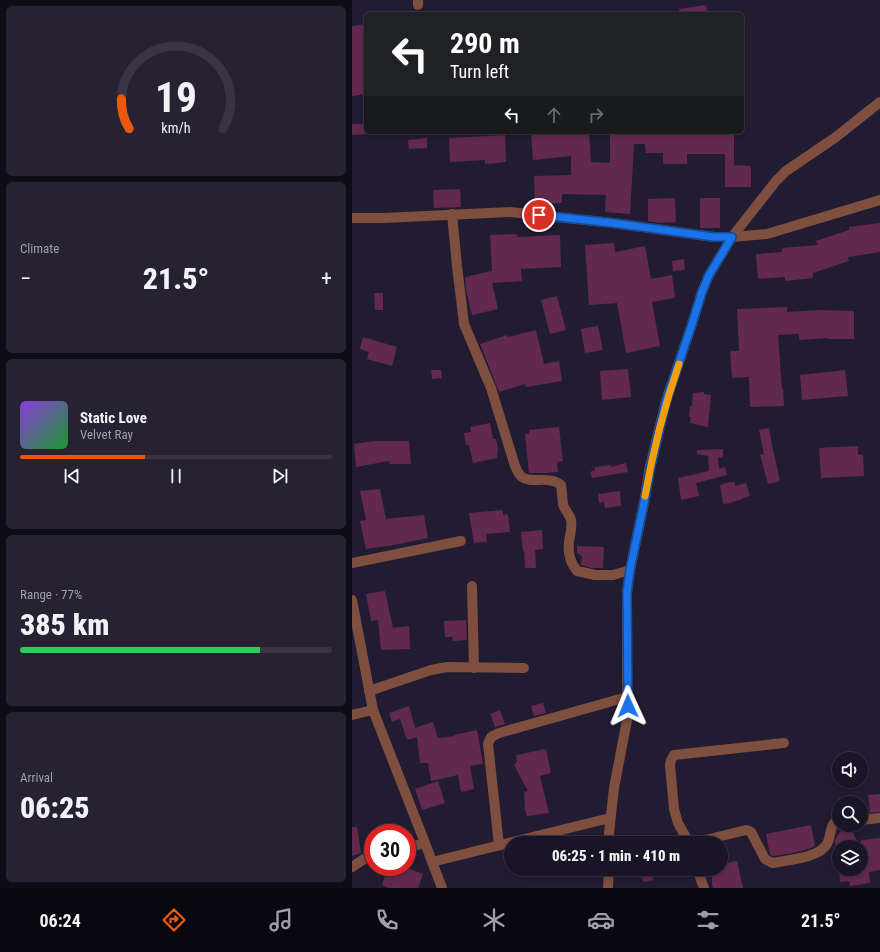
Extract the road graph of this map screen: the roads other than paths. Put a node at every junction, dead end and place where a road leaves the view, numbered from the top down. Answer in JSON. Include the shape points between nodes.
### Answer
{"nodes":[{"id":1,"x":880,"y":102,"type":"edge"},
{"id":2,"x":880,"y":200,"type":"edge"},
{"id":3,"x":452,"y":214,"type":"junction"},
{"id":4,"x":352,"y":218,"type":"edge"},
{"id":5,"x":732,"y":237,"type":"junction"},
{"id":6,"x":461,"y":541,"type":"dead end"},
{"id":7,"x":352,"y":563,"type":"edge"},
{"id":8,"x":630,"y":570,"type":"junction"},
{"id":9,"x":472,"y":586,"type":"dead end"},
{"id":10,"x":352,"y":600,"type":"edge"},
{"id":11,"x":474,"y":668,"type":"junction"},
{"id":12,"x":524,"y":668,"type":"dead end"},
{"id":13,"x":370,"y":691,"type":"junction"},
{"id":14,"x":627,"y":697,"type":"junction"},
{"id":15,"x":373,"y":710,"type":"junction"},
{"id":16,"x":352,"y":715,"type":"edge"},
{"id":17,"x":784,"y":743,"type":"dead end"},
{"id":18,"x":610,"y":818,"type":"junction"},
{"id":19,"x":880,"y":818,"type":"edge"},
{"id":20,"x":868,"y":819,"type":"edge"},
{"id":21,"x":832,"y":826,"type":"edge"},
{"id":22,"x":609,"y":836,"type":"edge"},
{"id":23,"x":685,"y":836,"type":"edge"},
{"id":24,"x":722,"y":836,"type":"edge"},
{"id":25,"x":425,"y":843,"type":"junction"},
{"id":26,"x":416,"y":846,"type":"edge"},
{"id":27,"x":500,"y":846,"type":"junction"},
{"id":28,"x":364,"y":859,"type":"edge"},
{"id":29,"x":432,"y":862,"type":"junction"},
{"id":30,"x":352,"y":867,"type":"edge"},
{"id":31,"x":608,"y":876,"type":"edge"},
{"id":32,"x":700,"y":876,"type":"edge"},
{"id":33,"x":442,"y":888,"type":"edge"},
{"id":34,"x":608,"y":888,"type":"edge"},
{"id":35,"x":704,"y":888,"type":"edge"}],
"edges":[{"from":1,"to":5,"type":"street","via":[[836,137],[786,171]]},
{"from":2,"to":5,"type":"street","via":[[767,234]]},
{"from":3,"to":4,"type":"street"},
{"from":3,"to":5,"type":"street","via":[[510,212],[714,237]]},
{"from":3,"to":8,"type":"street","via":[[464,324],[491,388],[520,476],[525,479],[552,480],[561,485],[563,504],[572,522],[568,555],[576,571],[607,575]]},
{"from":5,"to":8,"type":"street","via":[[702,292],[666,401]]},
{"from":6,"to":7,"type":"street"},
{"from":8,"to":14,"type":"street","via":[[627,593]]},
{"from":9,"to":11,"type":"street"},
{"from":10,"to":13,"type":"street"},
{"from":11,"to":12,"type":"street"},
{"from":11,"to":13,"type":"street","via":[[431,670]]},
{"from":13,"to":15,"type":"street"},
{"from":14,"to":18,"type":"street","via":[[627,725]]},
{"from":14,"to":27,"type":"street","via":[[491,737],[488,744]]},
{"from":15,"to":16,"type":"street"},
{"from":15,"to":25,"type":"street"},
{"from":17,"to":23,"type":"street","via":[[674,755],[670,765],[674,809]]},
{"from":18,"to":22,"type":"street"},
{"from":18,"to":27,"type":"street"},
{"from":19,"to":20,"type":"street"},
{"from":21,"to":24,"type":"street","via":[[824,849],[814,855],[772,863],[765,859],[751,832],[746,830]]},
{"from":25,"to":26,"type":"street"},
{"from":25,"to":29,"type":"street"},
{"from":27,"to":29,"type":"street"},
{"from":28,"to":30,"type":"street"},
{"from":29,"to":33,"type":"street"},
{"from":31,"to":34,"type":"street"},
{"from":32,"to":35,"type":"street"}]}
